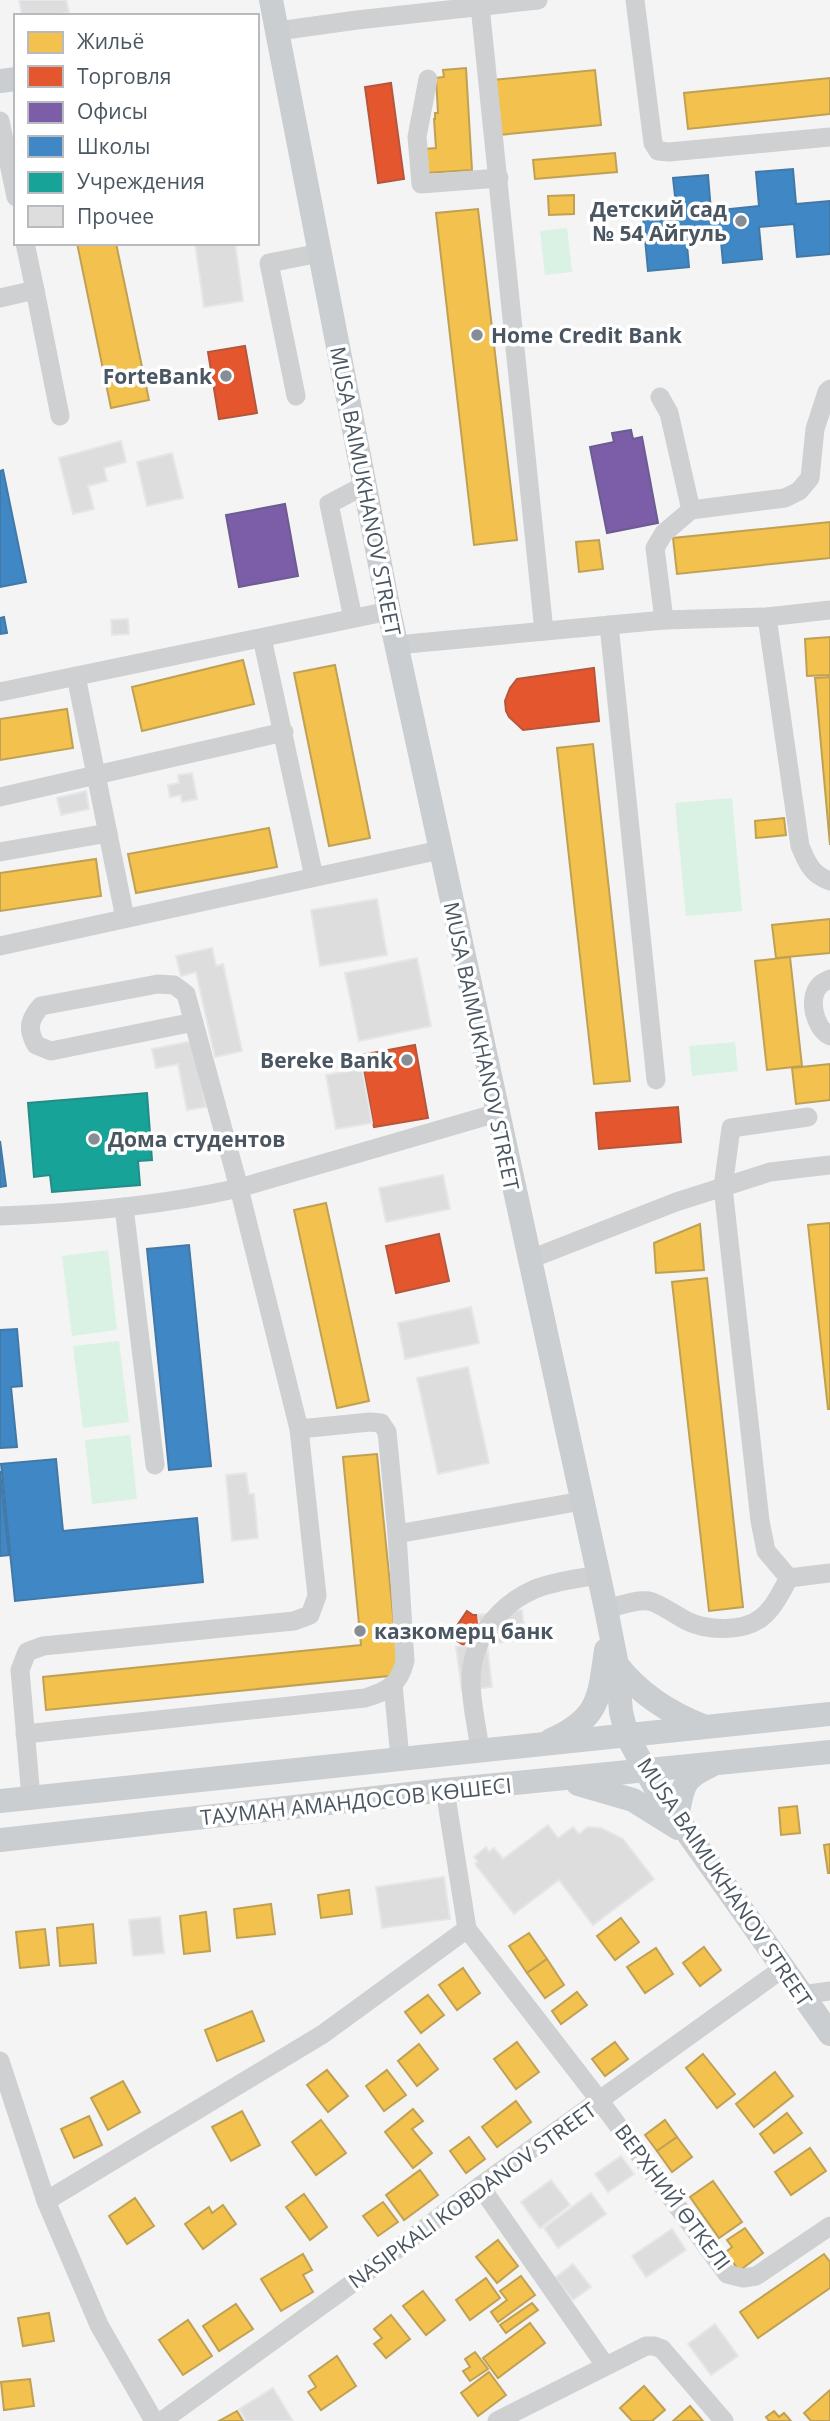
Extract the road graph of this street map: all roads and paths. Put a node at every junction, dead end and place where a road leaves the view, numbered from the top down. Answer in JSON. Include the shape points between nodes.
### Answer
{"nodes":[{"id":1,"x":271,"y":0,"type":"edge"},
{"id":2,"x":538,"y":0,"type":"edge"},
{"id":3,"x":635,"y":0,"type":"edge"},
{"id":4,"x":471,"y":5,"type":"edge"},
{"id":5,"x":268,"y":33,"type":"edge"},
{"id":6,"x":428,"y":79,"type":"dead end"},
{"id":7,"x":0,"y":121,"type":"edge"},
{"id":8,"x":830,"y":137,"type":"edge"},
{"id":9,"x":499,"y":178,"type":"junction"},
{"id":10,"x":14,"y":188,"type":"edge"},
{"id":11,"x":25,"y":245,"type":"edge"},
{"id":12,"x":320,"y":253,"type":"junction"},
{"id":13,"x":35,"y":290,"type":"junction"},
{"id":14,"x":0,"y":298,"type":"edge"},
{"id":15,"x":830,"y":389,"type":"edge"},
{"id":16,"x":296,"y":396,"type":"dead end"},
{"id":17,"x":660,"y":397,"type":"dead end"},
{"id":18,"x":60,"y":416,"type":"dead end"},
{"id":19,"x":365,"y":485,"type":"junction"},
{"id":20,"x":691,"y":510,"type":"junction"},
{"id":21,"x":830,"y":610,"type":"edge"},
{"id":22,"x":389,"y":611,"type":"junction"},
{"id":23,"x":767,"y":617,"type":"junction"},
{"id":24,"x":353,"y":618,"type":"junction"},
{"id":25,"x":664,"y":620,"type":"junction"},
{"id":26,"x":609,"y":625,"type":"junction"},
{"id":27,"x":544,"y":631,"type":"junction"},
{"id":28,"x":262,"y":638,"type":"junction"},
{"id":29,"x":396,"y":645,"type":"junction"},
{"id":30,"x":76,"y":676,"type":"junction"},
{"id":31,"x":0,"y":692,"type":"edge"},
{"id":32,"x":284,"y":732,"type":"junction"},
{"id":33,"x":96,"y":773,"type":"junction"},
{"id":34,"x":0,"y":797,"type":"edge"},
{"id":35,"x":108,"y":833,"type":"junction"},
{"id":36,"x":440,"y":850,"type":"junction"},
{"id":37,"x":0,"y":852,"type":"edge"},
{"id":38,"x":314,"y":877,"type":"junction"},
{"id":39,"x":830,"y":881,"type":"edge"},
{"id":40,"x":125,"y":918,"type":"junction"},
{"id":41,"x":0,"y":946,"type":"edge"},
{"id":42,"x":830,"y":979,"type":"edge"},
{"id":43,"x":194,"y":1022,"type":"junction"},
{"id":44,"x":830,"y":1036,"type":"edge"},
{"id":45,"x":656,"y":1080,"type":"dead end"},
{"id":46,"x":496,"y":1113,"type":"junction"},
{"id":47,"x":808,"y":1117,"type":"dead end"},
{"id":48,"x":830,"y":1165,"type":"edge"},
{"id":49,"x":723,"y":1187,"type":"junction"},
{"id":50,"x":239,"y":1188,"type":"junction"},
{"id":51,"x":124,"y":1207,"type":"junction"},
{"id":52,"x":0,"y":1216,"type":"edge"},
{"id":53,"x":528,"y":1260,"type":"junction"},
{"id":54,"x":299,"y":1430,"type":"junction"},
{"id":55,"x":155,"y":1465,"type":"dead end"},
{"id":56,"x":582,"y":1501,"type":"junction"},
{"id":57,"x":397,"y":1534,"type":"junction"},
{"id":58,"x":830,"y":1573,"type":"edge"},
{"id":59,"x":598,"y":1575,"type":"junction"},
{"id":60,"x":789,"y":1578,"type":"junction"},
{"id":61,"x":608,"y":1620,"type":"junction"},
{"id":62,"x":617,"y":1665,"type":"junction"},
{"id":63,"x":393,"y":1685,"type":"junction"},
{"id":64,"x":830,"y":1714,"type":"edge"},
{"id":65,"x":706,"y":1727,"type":"junction"},
{"id":66,"x":25,"y":1734,"type":"junction"},
{"id":67,"x":627,"y":1736,"type":"junction"},
{"id":68,"x":541,"y":1744,"type":"junction"},
{"id":69,"x":481,"y":1750,"type":"junction"},
{"id":70,"x":830,"y":1752,"type":"edge"},
{"id":71,"x":400,"y":1759,"type":"junction"},
{"id":72,"x":712,"y":1764,"type":"junction"},
{"id":73,"x":648,"y":1771,"type":"junction"},
{"id":74,"x":559,"y":1779,"type":"junction"},
{"id":75,"x":444,"y":1790,"type":"junction"},
{"id":76,"x":31,"y":1798,"type":"junction"},
{"id":77,"x":0,"y":1801,"type":"edge"},
{"id":78,"x":684,"y":1827,"type":"junction"},
{"id":79,"x":0,"y":1840,"type":"edge"},
{"id":80,"x":467,"y":1929,"type":"junction"},
{"id":81,"x":782,"y":1969,"type":"junction"},
{"id":82,"x":830,"y":1991,"type":"edge"},
{"id":83,"x":801,"y":1995,"type":"junction"},
{"id":84,"x":830,"y":2034,"type":"edge"},
{"id":85,"x":0,"y":2062,"type":"edge"},
{"id":86,"x":600,"y":2101,"type":"junction"},
{"id":87,"x":480,"y":2186,"type":"junction"},
{"id":88,"x":46,"y":2201,"type":"junction"},
{"id":89,"x":830,"y":2226,"type":"edge"},
{"id":90,"x":606,"y":2365,"type":"junction"},
{"id":91,"x":154,"y":2421,"type":"edge"},
{"id":92,"x":162,"y":2421,"type":"edge"},
{"id":93,"x":496,"y":2421,"type":"edge"},
{"id":94,"x":724,"y":2421,"type":"edge"}],
"edges":[{"from":1,"to":5,"type":"main road","name":"MUSA BAIMUKHANOV STREET"},
{"from":2,"to":4,"type":"street"},
{"from":3,"to":8,"type":"street","via":[[653,143],[658,151]]},
{"from":4,"to":5,"type":"street"},
{"from":4,"to":9,"type":"street"},
{"from":5,"to":12,"type":"main road","name":"MUSA BAIMUKHANOV STREET"},
{"from":6,"to":9,"type":"street","via":[[417,137],[421,184]]},
{"from":7,"to":10,"type":"street"},
{"from":9,"to":27,"type":"street"},
{"from":11,"to":13,"type":"street"},
{"from":12,"to":16,"type":"street","via":[[269,263]]},
{"from":12,"to":19,"type":"main road","name":"MUSA BAIMUKHANOV STREET"},
{"from":13,"to":14,"type":"street"},
{"from":13,"to":18,"type":"street"},
{"from":15,"to":20,"type":"street","via":[[815,429],[810,478],[799,491],[786,498]]},
{"from":17,"to":20,"type":"street","via":[[669,413]]},
{"from":19,"to":22,"type":"main road","name":"MUSA BAIMUKHANOV STREET"},
{"from":19,"to":24,"type":"street","via":[[329,504]]},
{"from":20,"to":25,"type":"street","via":[[664,533],[655,548]]},
{"from":21,"to":23,"type":"street"},
{"from":22,"to":24,"type":"street"},
{"from":22,"to":29,"type":"main road","name":"MUSA BAIMUKHANOV STREET"},
{"from":23,"to":25,"type":"street"},
{"from":23,"to":39,"type":"street","via":[[800,846],[810,868]]},
{"from":24,"to":28,"type":"street"},
{"from":25,"to":26,"type":"street"},
{"from":26,"to":27,"type":"street"},
{"from":26,"to":45,"type":"street"},
{"from":27,"to":29,"type":"street"},
{"from":28,"to":30,"type":"street"},
{"from":28,"to":32,"type":"street"},
{"from":29,"to":36,"type":"main road","name":"MUSA BAIMUKHANOV STREET"},
{"from":30,"to":31,"type":"street"},
{"from":30,"to":33,"type":"street"},
{"from":32,"to":33,"type":"street"},
{"from":32,"to":38,"type":"street"},
{"from":33,"to":34,"type":"street"},
{"from":33,"to":35,"type":"street"},
{"from":35,"to":37,"type":"street"},
{"from":35,"to":40,"type":"street"},
{"from":36,"to":38,"type":"street"},
{"from":36,"to":46,"type":"main road","name":"MUSA BAIMUKHANOV STREET"},
{"from":38,"to":40,"type":"street"},
{"from":40,"to":41,"type":"street"},
{"from":42,"to":44,"type":"street","via":[[813,998],[817,1024]]},
{"from":43,"to":43,"type":"street","via":[[51,1051],[36,1045],[29,1032],[32,1017],[41,1006],[158,984],[174,985],[186,994]]},
{"from":43,"to":50,"type":"street"},
{"from":46,"to":50,"type":"street"},
{"from":46,"to":53,"type":"main road","name":"MUSA BAIMUKHANOV STREET"},
{"from":47,"to":49,"type":"street","via":[[731,1128]]},
{"from":48,"to":49,"type":"street","via":[[770,1172]]},
{"from":49,"to":53,"type":"street"},
{"from":49,"to":60,"type":"street","via":[[760,1521],[766,1551]]},
{"from":50,"to":51,"type":"street"},
{"from":50,"to":54,"type":"street"},
{"from":51,"to":52,"type":"street"},
{"from":51,"to":55,"type":"street"},
{"from":53,"to":56,"type":"main road","name":"MUSA BAIMUKHANOV STREET"},
{"from":54,"to":57,"type":"street","via":[[381,1423],[387,1432]]},
{"from":54,"to":66,"type":"street","via":[[317,1596],[310,1615],[294,1621],[43,1646],[27,1653],[20,1670]]},
{"from":56,"to":57,"type":"street"},
{"from":56,"to":59,"type":"main road","name":"MUSA BAIMUKHANOV STREET"},
{"from":57,"to":63,"type":"street","via":[[405,1661],[402,1676]]},
{"from":58,"to":60,"type":"street"},
{"from":59,"to":61,"type":"main road","name":"MUSA BAIMUKHANOV STREET"},
{"from":59,"to":69,"type":"street","via":[[535,1589],[505,1607],[485,1629],[473,1658],[471,1682]]},
{"from":60,"to":61,"type":"street","via":[[759,1620],[727,1630],[695,1625],[645,1600]]},
{"from":61,"to":62,"type":"main road","name":"MUSA BAIMUKHANOV STREET"},
{"from":61,"to":68,"type":"main road","via":[[598,1693],[585,1720]]},
{"from":62,"to":65,"type":"main road","via":[[631,1683],[678,1716]]},
{"from":62,"to":67,"type":"main road","name":"MUSA BAIMUKHANOV STREET"},
{"from":63,"to":66,"type":"street","via":[[365,1698]]},
{"from":63,"to":71,"type":"street"},
{"from":64,"to":65,"type":"main road","name":"ТАУМАН АМАНДОСОВ КӨШЕСІ"},
{"from":65,"to":67,"type":"main road","name":"ТАУМАН АМАНДОСОВ КӨШЕСІ"},
{"from":66,"to":76,"type":"street"},
{"from":67,"to":68,"type":"main road","name":"ТАУМАН АМАНДОСОВ КӨШЕСІ"},
{"from":67,"to":73,"type":"main road","name":"MUSA BAIMUKHANOV STREET"},
{"from":68,"to":69,"type":"main road","name":"ТАУМАН АМАНДОСОВ КӨШЕСІ"},
{"from":69,"to":71,"type":"main road","name":"ТАУМАН АМАНДОСОВ КӨШЕСІ"},
{"from":70,"to":72,"type":"main road","name":"ТАУМАН АМАНДОСОВ КӨШЕСІ"},
{"from":71,"to":76,"type":"main road","name":"ТАУМАН АМАНДОСОВ КӨШЕСІ"},
{"from":72,"to":73,"type":"main road","name":"ТАУМАН АМАНДОСОВ КӨШЕСІ"},
{"from":72,"to":78,"type":"main road","via":[[694,1773],[683,1788]]},
{"from":73,"to":74,"type":"main road","name":"ТАУМАН АМАНДОСОВ КӨШЕСІ"},
{"from":73,"to":78,"type":"main road","name":"MUSA BAIMUKHANOV STREET"},
{"from":74,"to":75,"type":"main road","name":"ТАУМАН АМАНДОСОВ КӨШЕСІ"},
{"from":74,"to":78,"type":"main road","via":[[634,1800]]},
{"from":75,"to":79,"type":"main road","name":"ТАУМАН АМАНДОСОВ КӨШЕСІ"},
{"from":75,"to":80,"type":"street"},
{"from":76,"to":77,"type":"main road","name":"ТАУМАН АМАНДОСОВ КӨШЕСІ"},
{"from":78,"to":81,"type":"main road","name":"MUSA BAIMUKHANOV STREET"},
{"from":80,"to":86,"type":"street","name":"ВЕРХНИЙ ӨТКЕЛІ"},
{"from":80,"to":88,"type":"street","via":[[323,2034]]},
{"from":81,"to":83,"type":"main road","name":"MUSA BAIMUKHANOV STREET"},
{"from":81,"to":86,"type":"street","name":"NASIPKALI KOBDANOV STREET"},
{"from":82,"to":83,"type":"street"},
{"from":83,"to":84,"type":"main road","name":"MUSA BAIMUKHANOV STREET"},
{"from":85,"to":88,"type":"street"},
{"from":86,"to":87,"type":"street","name":"NASIPKALI KOBDANOV STREET"},
{"from":86,"to":89,"type":"street","name":"ВЕРХНИЙ ӨТКЕЛІ","via":[[727,2274],[756,2276]]},
{"from":87,"to":90,"type":"street"},
{"from":87,"to":92,"type":"street","name":"NASIPKALI KOBDANOV STREET"},
{"from":88,"to":91,"type":"street","via":[[99,2325]]},
{"from":90,"to":93,"type":"street"},
{"from":90,"to":94,"type":"street","via":[[646,2346],[662,2349]]}]}
